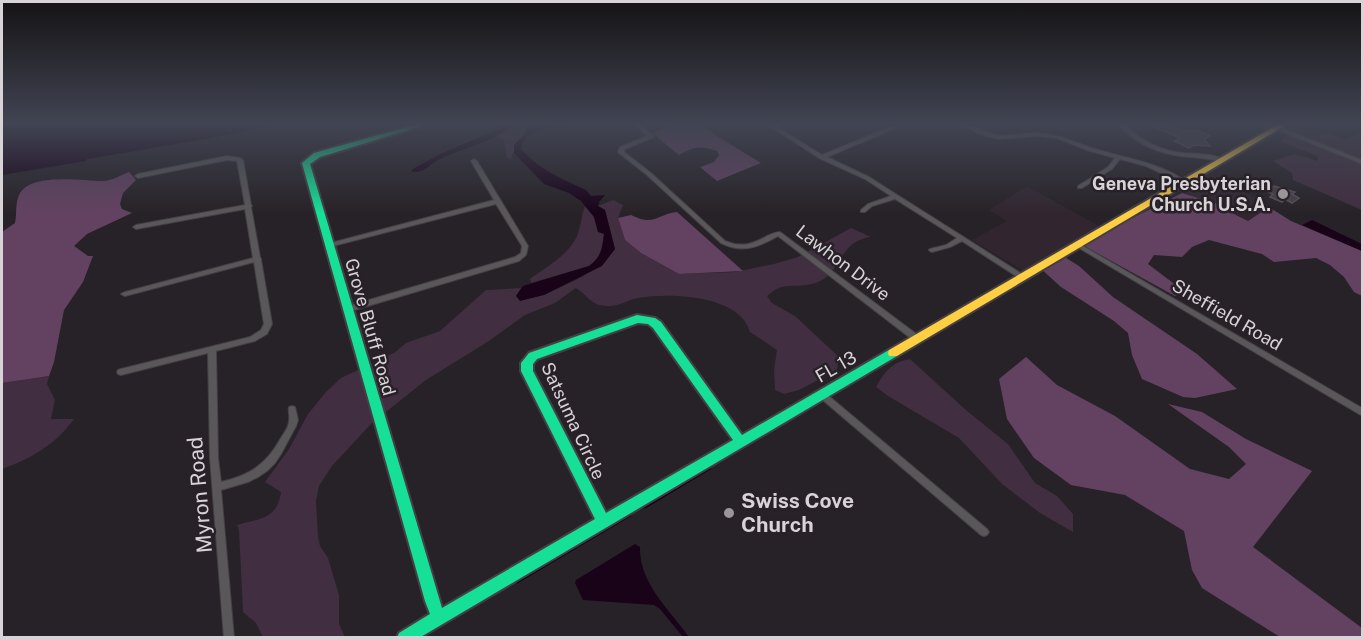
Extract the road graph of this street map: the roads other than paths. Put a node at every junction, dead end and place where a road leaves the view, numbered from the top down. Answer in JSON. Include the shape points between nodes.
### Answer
{"nodes":[{"id":1,"x":317,"y":155,"type":"edge"},
{"id":2,"x":625,"y":155,"type":"edge"},
{"id":3,"x":824,"y":155,"type":"edge"},
{"id":4,"x":1112,"y":155,"type":"edge"},
{"id":5,"x":1208,"y":155,"type":"edge"},
{"id":6,"x":1230,"y":155,"type":"edge"},
{"id":7,"x":1346,"y":155,"type":"edge"},
{"id":8,"x":821,"y":156,"type":"joint"},
{"id":9,"x":1119,"y":157,"type":"junction"},
{"id":10,"x":474,"y":160,"type":"dead end"},
{"id":11,"x":1221,"y":160,"type":"junction"},
{"id":12,"x":1362,"y":162,"type":"edge"},
{"id":13,"x":138,"y":176,"type":"dead end"},
{"id":14,"x":1184,"y":182,"type":"junction"},
{"id":15,"x":1080,"y":187,"type":"dead end"},
{"id":16,"x":895,"y":197,"type":"junction"},
{"id":17,"x":499,"y":201,"type":"junction"},
{"id":18,"x":249,"y":206,"type":"junction"},
{"id":19,"x":863,"y":211,"type":"dead end"},
{"id":20,"x":136,"y":226,"type":"dead end"},
{"id":21,"x":961,"y":239,"type":"junction"},
{"id":22,"x":1076,"y":244,"type":"junction"},
{"id":23,"x":329,"y":245,"type":"junction"},
{"id":24,"x":932,"y":250,"type":"dead end"},
{"id":25,"x":258,"y":259,"type":"junction"},
{"id":26,"x":1022,"y":276,"type":"junction"},
{"id":27,"x":125,"y":294,"type":"dead end"},
{"id":28,"x":348,"y":309,"type":"junction"},
{"id":29,"x":916,"y":338,"type":"junction"},
{"id":30,"x":212,"y":350,"type":"junction"},
{"id":31,"x":122,"y":372,"type":"dead end"},
{"id":32,"x":821,"y":394,"type":"junction"},
{"id":33,"x":292,"y":409,"type":"dead end"},
{"id":34,"x":1362,"y":412,"type":"edge"},
{"id":35,"x":740,"y":441,"type":"junction"},
{"id":36,"x":217,"y":487,"type":"junction"},
{"id":37,"x":603,"y":521,"type":"junction"},
{"id":38,"x":984,"y":532,"type":"dead end"},
{"id":39,"x":439,"y":617,"type":"junction"},
{"id":40,"x":229,"y":638,"type":"edge"},
{"id":41,"x":404,"y":638,"type":"edge"}],
"edges":[{"from":1,"to":23,"type":"street","name":"Grove Bluff Road","via":[[307,162]]},
{"from":2,"to":29,"type":"street","name":"Lawhon Drive","via":[[729,246],[750,247],[778,233]]},
{"from":3,"to":8,"type":"street"},
{"from":4,"to":9,"type":"street"},
{"from":5,"to":11,"type":"street"},
{"from":6,"to":11,"type":"street","name":"FL 13"},
{"from":7,"to":12,"type":"street"},
{"from":8,"to":16,"type":"street","via":[[867,178]]},
{"from":9,"to":14,"type":"street"},
{"from":9,"to":15,"type":"street","via":[[1110,168]]},
{"from":10,"to":17,"type":"street"},
{"from":11,"to":14,"type":"street","name":"FL 13"},
{"from":13,"to":18,"type":"street","via":[[236,158],[241,162]]},
{"from":14,"to":22,"type":"street","name":"FL 13"},
{"from":16,"to":19,"type":"street"},
{"from":16,"to":21,"type":"street"},
{"from":17,"to":23,"type":"street"},
{"from":17,"to":28,"type":"street","via":[[525,246],[518,259]]},
{"from":18,"to":20,"type":"street"},
{"from":18,"to":25,"type":"street"},
{"from":21,"to":24,"type":"street"},
{"from":21,"to":26,"type":"street"},
{"from":22,"to":26,"type":"street","name":"FL 13"},
{"from":22,"to":34,"type":"street","name":"Sheffield Road"},
{"from":23,"to":28,"type":"street","name":"Grove Bluff Road"},
{"from":25,"to":27,"type":"street"},
{"from":25,"to":30,"type":"street","via":[[267,328],[252,339]]},
{"from":26,"to":29,"type":"street","name":"FL 13"},
{"from":28,"to":39,"type":"street","name":"Grove Bluff Road"},
{"from":29,"to":32,"type":"street","name":"FL 13"},
{"from":30,"to":31,"type":"street"},
{"from":30,"to":36,"type":"street","name":"Myron Road"},
{"from":32,"to":35,"type":"street","name":"FL 13"},
{"from":32,"to":38,"type":"street"},
{"from":33,"to":36,"type":"street","via":[[292,426],[268,466],[242,480]]},
{"from":35,"to":37,"type":"street","name":"FL 13"},
{"from":35,"to":37,"type":"street","name":"Satsuma Circle","via":[[651,321],[637,319],[533,356],[527,371]]},
{"from":36,"to":40,"type":"street","name":"Myron Road"},
{"from":37,"to":39,"type":"street","name":"FL 13"},
{"from":39,"to":41,"type":"street","name":"FL 13"}]}
